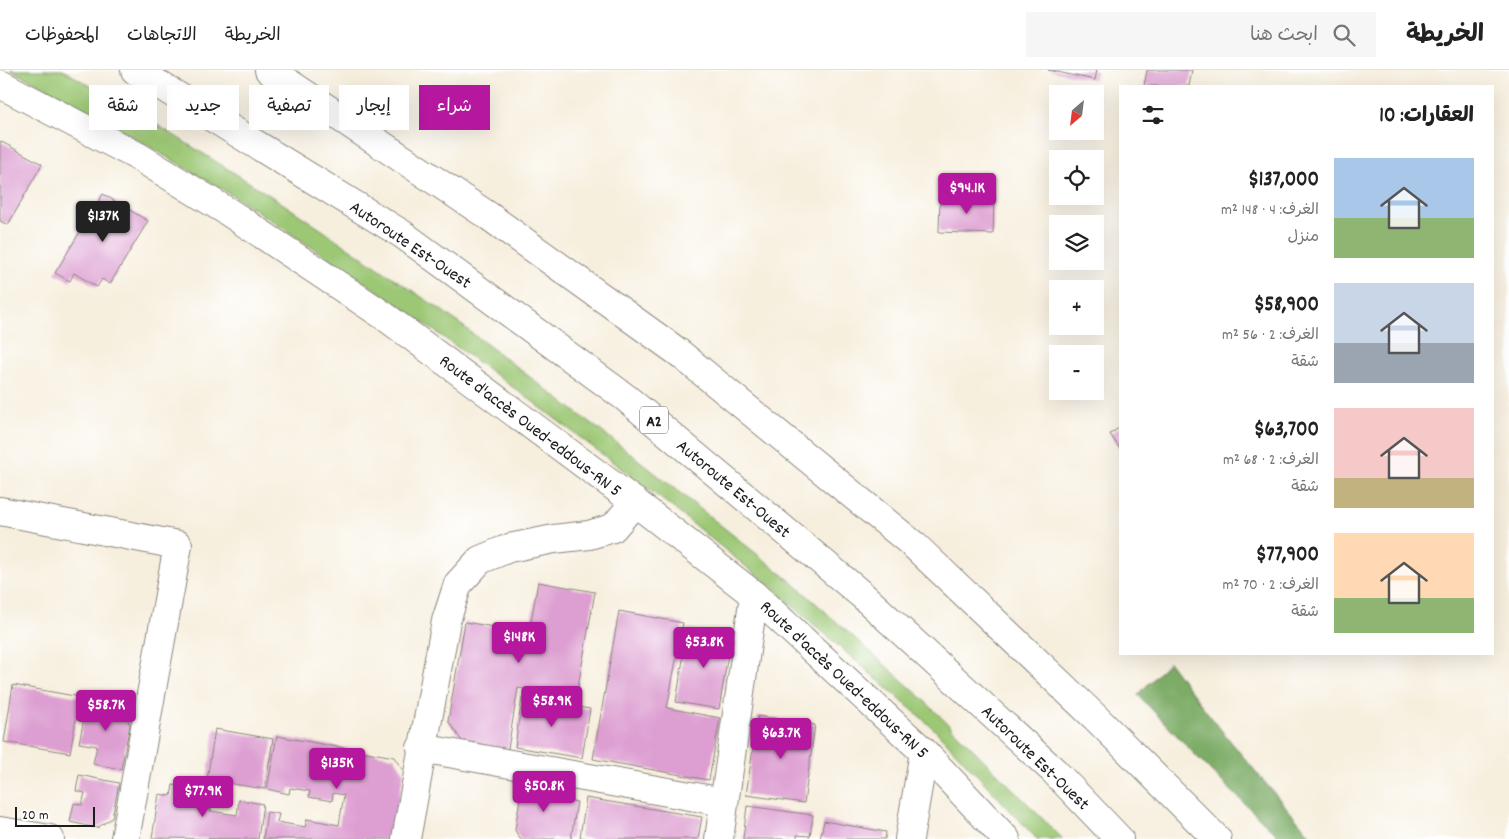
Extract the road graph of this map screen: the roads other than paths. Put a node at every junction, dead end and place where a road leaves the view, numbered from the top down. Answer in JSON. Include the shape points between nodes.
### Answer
{"nodes":[{"id":1,"x":135,"y":70,"type":"edge"},
{"id":2,"x":269,"y":70,"type":"edge"},
{"id":3,"x":0,"y":84,"type":"edge"},
{"id":4,"x":635,"y":502,"type":"junction"},
{"id":5,"x":0,"y":511,"type":"edge"},
{"id":6,"x":754,"y":595,"type":"junction"},
{"id":7,"x":421,"y":748,"type":"junction"},
{"id":8,"x":924,"y":752,"type":"junction"},
{"id":9,"x":724,"y":802,"type":"junction"},
{"id":10,"x":0,"y":831,"type":"edge"},
{"id":11,"x":50,"y":839,"type":"edge"},
{"id":12,"x":125,"y":839,"type":"edge"},
{"id":13,"x":406,"y":839,"type":"edge"},
{"id":14,"x":719,"y":839,"type":"edge"},
{"id":15,"x":909,"y":839,"type":"edge"},
{"id":16,"x":1006,"y":839,"type":"edge"},
{"id":17,"x":1119,"y":839,"type":"edge"},
{"id":18,"x":1217,"y":839,"type":"edge"}],
"edges":[{"from":1,"to":17,"type":"main road","name":"Autoroute Est-Ouest","number":"A2","via":[[402,234],[626,398],[862,595],[1054,771]]},
{"from":2,"to":18,"type":"main road","via":[[490,217],[678,352],[915,546],[1095,717]]},
{"from":3,"to":4,"type":"main road","name":"Route d'accès Oued-eddous-RN 5","via":[[139,157],[230,213],[383,315]]},
{"from":4,"to":6,"type":"main road","name":"Route d'accès Oued-eddous-RN 5"},
{"from":4,"to":7,"type":"main road","via":[[613,528],[509,548],[480,560],[458,584],[446,621]]},
{"from":5,"to":12,"type":"main road","via":[[178,545]]},
{"from":6,"to":8,"type":"main road","name":"Route d'accès Oued-eddous-RN 5"},
{"from":6,"to":9,"type":"main road"},
{"from":7,"to":9,"type":"main road"},
{"from":7,"to":13,"type":"main road"},
{"from":8,"to":15,"type":"main road"},
{"from":8,"to":16,"type":"main road","name":"Route d'accès Oued-eddous-RN 5"},
{"from":9,"to":14,"type":"main road"},
{"from":10,"to":11,"type":"main road"}]}
